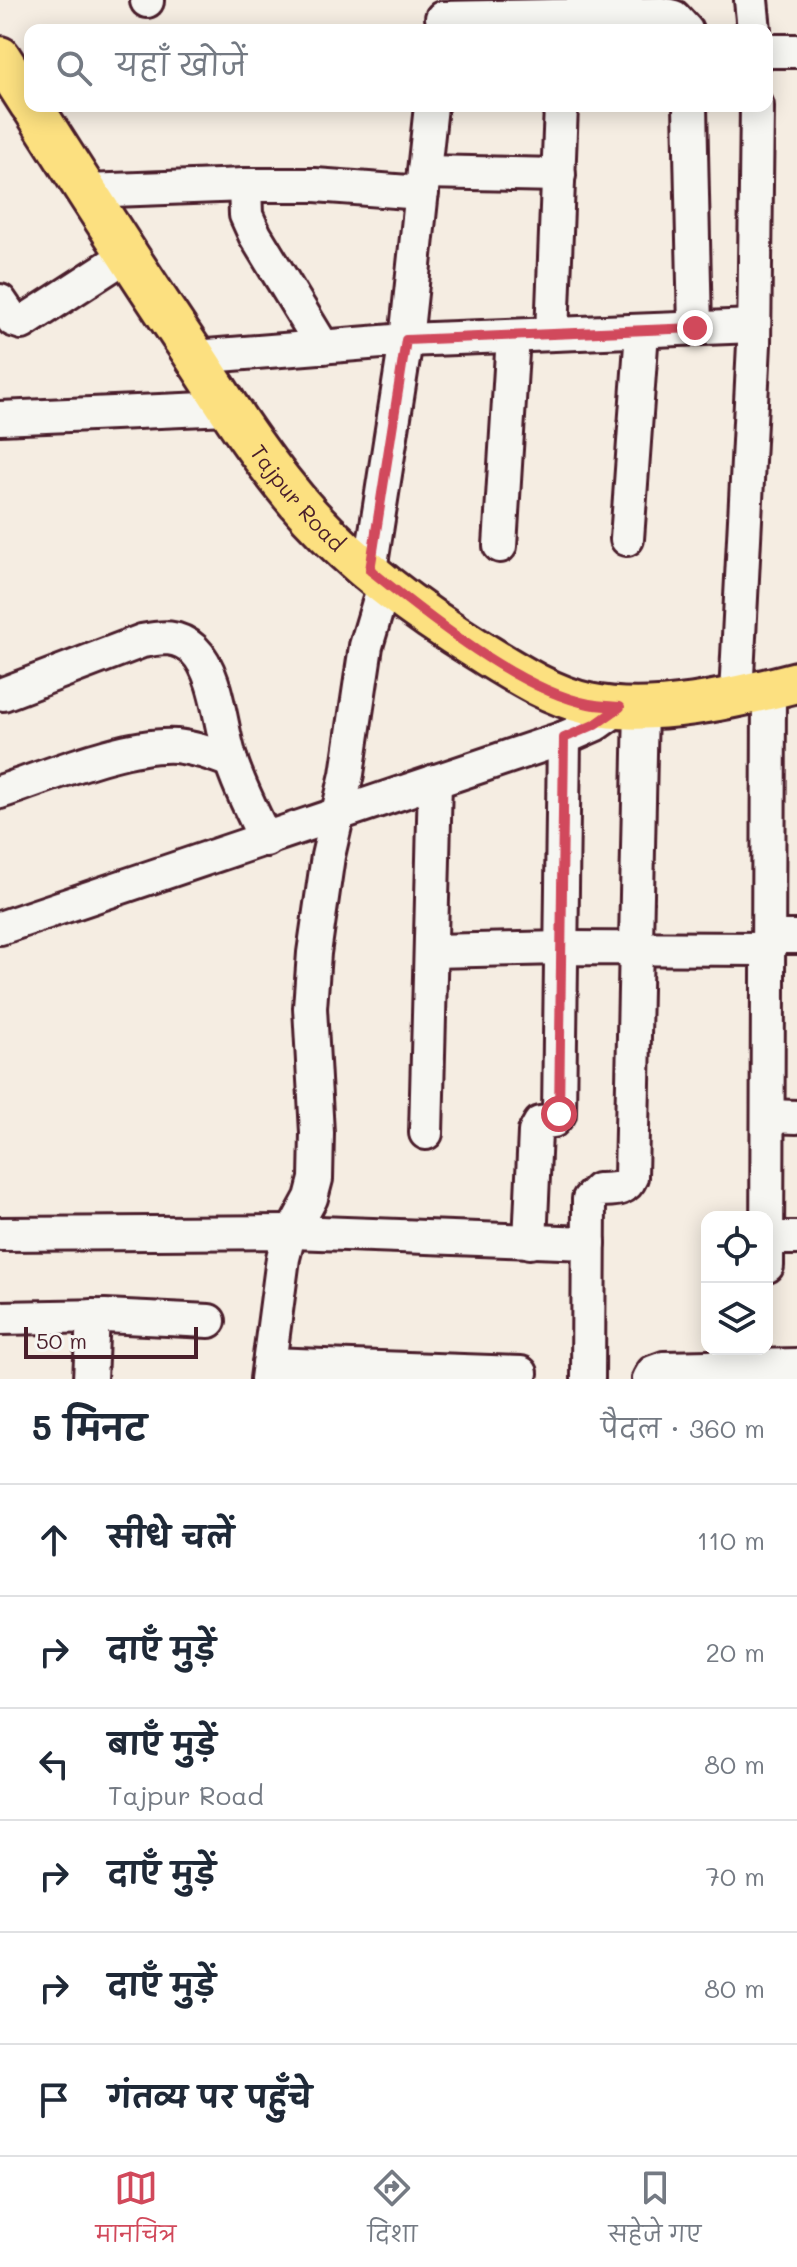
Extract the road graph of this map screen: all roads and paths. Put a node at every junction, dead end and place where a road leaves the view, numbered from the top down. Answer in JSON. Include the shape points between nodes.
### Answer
{"nodes":[{"id":1,"x":751,"y":0,"type":"edge"},
{"id":2,"x":443,"y":16,"type":"edge"},
{"id":3,"x":565,"y":23,"type":"edge"},
{"id":4,"x":680,"y":24,"type":"edge"},
{"id":5,"x":753,"y":24,"type":"edge"},
{"id":6,"x":773,"y":51,"type":"edge"},
{"id":7,"x":797,"y":51,"type":"edge"},
{"id":8,"x":0,"y":57,"type":"edge"},
{"id":9,"x":24,"y":94,"type":"edge"},
{"id":10,"x":35,"y":112,"type":"edge"},
{"id":11,"x":430,"y":112,"type":"edge"},
{"id":12,"x":561,"y":112,"type":"edge"},
{"id":13,"x":690,"y":112,"type":"edge"},
{"id":14,"x":757,"y":112,"type":"edge"},
{"id":15,"x":559,"y":175,"type":"junction"},
{"id":16,"x":423,"y":182,"type":"junction"},
{"id":17,"x":245,"y":185,"type":"junction"},
{"id":18,"x":86,"y":191,"type":"junction"},
{"id":19,"x":127,"y":255,"type":"junction"},
{"id":20,"x":3,"y":311,"type":"edge"},
{"id":21,"x":754,"y":326,"type":"junction"},
{"id":22,"x":695,"y":328,"type":"junction"},
{"id":23,"x":642,"y":331,"type":"junction"},
{"id":24,"x":552,"y":334,"type":"junction"},
{"id":25,"x":513,"y":336,"type":"junction"},
{"id":26,"x":406,"y":340,"type":"junction"},
{"id":27,"x":323,"y":347,"type":"junction"},
{"id":28,"x":195,"y":357,"type":"junction"},
{"id":29,"x":228,"y":408,"type":"junction"},
{"id":30,"x":0,"y":418,"type":"edge"},
{"id":31,"x":627,"y":539,"type":"dead end"},
{"id":32,"x":500,"y":546,"type":"dead end"},
{"id":33,"x":377,"y":576,"type":"junction"},
{"id":34,"x":767,"y":689,"type":"edge"},
{"id":35,"x":3,"y":694,"type":"dead end"},
{"id":36,"x":631,"y":707,"type":"junction"},
{"id":37,"x":564,"y":738,"type":"junction"},
{"id":38,"x":231,"y":761,"type":"junction"},
{"id":39,"x":435,"y":781,"type":"junction"},
{"id":40,"x":0,"y":792,"type":"edge"},
{"id":41,"x":339,"y":815,"type":"junction"},
{"id":42,"x":266,"y":840,"type":"junction"},
{"id":43,"x":0,"y":928,"type":"edge"},
{"id":44,"x":778,"y":941,"type":"edge"},
{"id":45,"x":561,"y":948,"type":"junction"},
{"id":46,"x":635,"y":949,"type":"junction"},
{"id":47,"x":432,"y":951,"type":"junction"},
{"id":48,"x":782,"y":1117,"type":"edge"},
{"id":49,"x":426,"y":1133,"type":"dead end"},
{"id":50,"x":771,"y":1211,"type":"edge"},
{"id":51,"x":293,"y":1232,"type":"junction"},
{"id":52,"x":0,"y":1234,"type":"edge"},
{"id":53,"x":773,"y":1238,"type":"edge"},
{"id":54,"x":797,"y":1238,"type":"edge"},
{"id":55,"x":530,"y":1242,"type":"junction"},
{"id":56,"x":589,"y":1243,"type":"junction"},
{"id":57,"x":93,"y":1316,"type":"junction"},
{"id":58,"x":0,"y":1318,"type":"edge"},
{"id":59,"x":209,"y":1321,"type":"dead end"},
{"id":60,"x":765,"y":1364,"type":"edge"},
{"id":61,"x":797,"y":1365,"type":"edge"},
{"id":62,"x":268,"y":1372,"type":"edge"},
{"id":63,"x":521,"y":1373,"type":"dead end"},
{"id":64,"x":90,"y":1379,"type":"edge"},
{"id":65,"x":588,"y":1379,"type":"edge"},
{"id":66,"x":649,"y":1379,"type":"edge"}],
"edges":[{"from":1,"to":5,"type":"street"},
{"from":2,"to":3,"type":"street"},
{"from":3,"to":4,"type":"street","via":[[662,14]]},
{"from":6,"to":7,"type":"street"},
{"from":8,"to":9,"type":"main road","name":"Tajpur Road"},
{"from":10,"to":18,"type":"main road","name":"Tajpur Road"},
{"from":11,"to":16,"type":"street"},
{"from":12,"to":15,"type":"street"},
{"from":13,"to":22,"type":"street"},
{"from":14,"to":21,"type":"street"},
{"from":15,"to":16,"type":"street"},
{"from":15,"to":24,"type":"street"},
{"from":16,"to":17,"type":"street"},
{"from":16,"to":26,"type":"street"},
{"from":17,"to":18,"type":"street"},
{"from":17,"to":27,"type":"street","via":[[250,225]]},
{"from":18,"to":19,"type":"main road","name":"Tajpur Road"},
{"from":19,"to":20,"type":"street","via":[[22,323]]},
{"from":19,"to":28,"type":"main road","name":"Tajpur Road"},
{"from":21,"to":22,"type":"street"},
{"from":21,"to":34,"type":"street"},
{"from":22,"to":23,"type":"street"},
{"from":23,"to":24,"type":"street"},
{"from":23,"to":31,"type":"street"},
{"from":24,"to":25,"type":"street"},
{"from":25,"to":26,"type":"street"},
{"from":25,"to":32,"type":"street"},
{"from":26,"to":27,"type":"street"},
{"from":26,"to":33,"type":"street"},
{"from":27,"to":28,"type":"street"},
{"from":28,"to":29,"type":"main road","name":"Tajpur Road"},
{"from":29,"to":30,"type":"street"},
{"from":29,"to":33,"type":"main road","name":"Tajpur Road","via":[[311,517]]},
{"from":33,"to":36,"type":"main road","name":"Tajpur Road","via":[[444,629],[531,682],[588,704]]},
{"from":33,"to":41,"type":"street"},
{"from":34,"to":36,"type":"main road","name":"Tajpur Road","via":[[678,706]]},
{"from":34,"to":44,"type":"street"},
{"from":35,"to":38,"type":"street","via":[[142,641],[182,640],[197,653],[211,680]]},
{"from":36,"to":37,"type":"street"},
{"from":36,"to":46,"type":"street"},
{"from":37,"to":39,"type":"street"},
{"from":37,"to":45,"type":"street"},
{"from":38,"to":40,"type":"street","via":[[176,746],[139,748]]},
{"from":38,"to":42,"type":"street"},
{"from":39,"to":41,"type":"street"},
{"from":39,"to":47,"type":"street"},
{"from":41,"to":42,"type":"street"},
{"from":41,"to":51,"type":"street","via":[[328,856],[311,985],[316,1179]]},
{"from":42,"to":43,"type":"street"},
{"from":44,"to":46,"type":"street"},
{"from":44,"to":48,"type":"street"},
{"from":45,"to":46,"type":"street"},
{"from":45,"to":47,"type":"street"},
{"from":45,"to":55,"type":"street","via":[[559,1114],[540,1123],[535,1132]]},
{"from":46,"to":56,"type":"street","via":[[631,1177],[622,1189],[592,1194]]},
{"from":47,"to":49,"type":"street"},
{"from":48,"to":50,"type":"street"},
{"from":51,"to":52,"type":"street"},
{"from":51,"to":55,"type":"street"},
{"from":51,"to":62,"type":"street","via":[[283,1258]]},
{"from":53,"to":54,"type":"street"},
{"from":55,"to":56,"type":"street"},
{"from":56,"to":65,"type":"street"},
{"from":57,"to":58,"type":"street"},
{"from":57,"to":59,"type":"street"},
{"from":57,"to":64,"type":"street"},
{"from":60,"to":61,"type":"street"},
{"from":60,"to":66,"type":"street","via":[[664,1368]]},
{"from":62,"to":63,"type":"street"}]}
